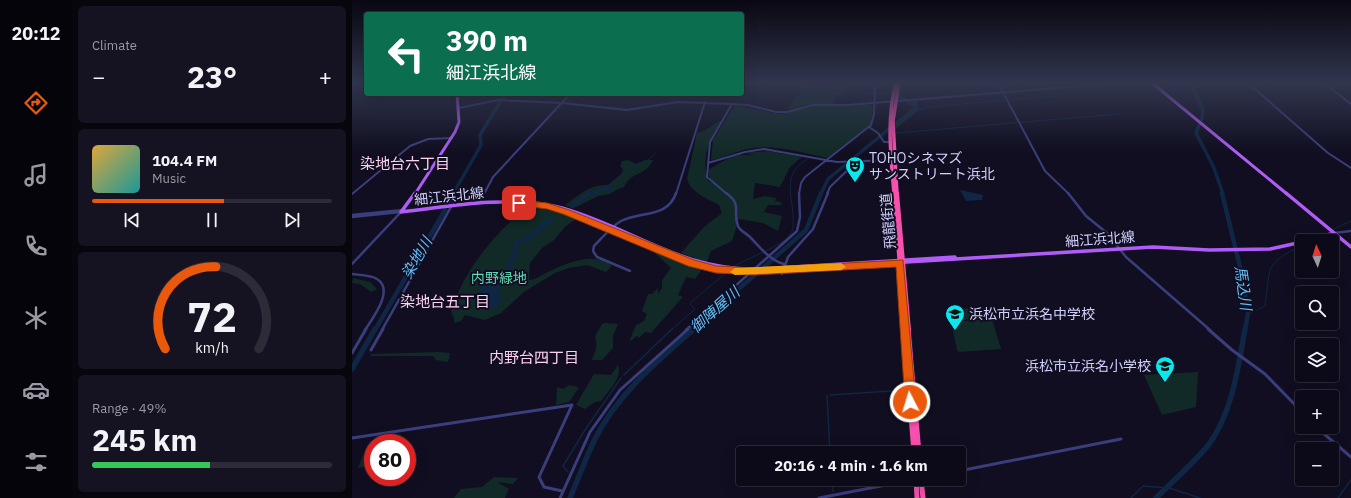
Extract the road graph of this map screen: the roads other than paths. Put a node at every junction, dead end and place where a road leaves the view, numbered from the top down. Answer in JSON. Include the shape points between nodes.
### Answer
{"nodes":[{"id":1,"x":467,"y":106,"type":"edge"},
{"id":2,"x":559,"y":106,"type":"edge"},
{"id":3,"x":593,"y":106,"type":"edge"},
{"id":4,"x":651,"y":106,"type":"edge"},
{"id":5,"x":704,"y":106,"type":"edge"},
{"id":6,"x":731,"y":106,"type":"edge"},
{"id":7,"x":752,"y":106,"type":"edge"},
{"id":8,"x":807,"y":106,"type":"edge"},
{"id":9,"x":875,"y":106,"type":"edge"},
{"id":10,"x":892,"y":106,"type":"edge"},
{"id":11,"x":1011,"y":106,"type":"edge"},
{"id":12,"x":1179,"y":106,"type":"edge"},
{"id":13,"x":1275,"y":106,"type":"edge"},
{"id":14,"x":459,"y":108,"type":"joint"},
{"id":15,"x":869,"y":127,"type":"junction"},
{"id":16,"x":891,"y":129,"type":"junction"},
{"id":17,"x":452,"y":138,"type":"junction"},
{"id":18,"x":890,"y":142,"type":"junction"},
{"id":19,"x":892,"y":159,"type":"junction"},
{"id":20,"x":827,"y":160,"type":"junction"},
{"id":21,"x":708,"y":163,"type":"junction"},
{"id":22,"x":854,"y":163,"type":"junction"},
{"id":23,"x":1351,"y":168,"type":"edge"},
{"id":24,"x":352,"y":194,"type":"edge"},
{"id":25,"x":480,"y":202,"type":"junction"},
{"id":26,"x":448,"y":206,"type":"junction"},
{"id":27,"x":402,"y":211,"type":"junction"},
{"id":28,"x":352,"y":216,"type":"edge"},
{"id":29,"x":611,"y":229,"type":"junction"},
{"id":30,"x":1351,"y":231,"type":"edge"},
{"id":31,"x":1334,"y":233,"type":"junction"},
{"id":32,"x":1330,"y":234,"type":"edge"},
{"id":33,"x":1295,"y":243,"type":"edge"},
{"id":34,"x":1351,"y":247,"type":"edge"},
{"id":35,"x":1120,"y":249,"type":"junction"},
{"id":36,"x":771,"y":257,"type":"junction"},
{"id":37,"x":902,"y":261,"type":"junction"},
{"id":38,"x":352,"y":264,"type":"edge"},
{"id":39,"x":784,"y":264,"type":"junction"},
{"id":40,"x":630,"y":271,"type":"dead end"},
{"id":41,"x":352,"y":274,"type":"edge"},
{"id":42,"x":782,"y":274,"type":"dead end"},
{"id":43,"x":371,"y":350,"type":"dead end"},
{"id":44,"x":352,"y":353,"type":"edge"},
{"id":45,"x":1295,"y":405,"type":"edge"},
{"id":46,"x":1324,"y":434,"type":"edge"},
{"id":47,"x":352,"y":438,"type":"edge"},
{"id":48,"x":1121,"y":439,"type":"dead end"},
{"id":49,"x":914,"y":446,"type":"edge"},
{"id":50,"x":918,"y":446,"type":"edge"},
{"id":51,"x":1351,"y":457,"type":"edge"},
{"id":52,"x":966,"y":470,"type":"edge"},
{"id":53,"x":882,"y":486,"type":"edge"},
{"id":54,"x":918,"y":486,"type":"edge"},
{"id":55,"x":920,"y":486,"type":"edge"},
{"id":56,"x":562,"y":492,"type":"junction"},
{"id":57,"x":560,"y":498,"type":"edge"},
{"id":58,"x":819,"y":498,"type":"edge"},
{"id":59,"x":918,"y":498,"type":"edge"},
{"id":60,"x":923,"y":498,"type":"edge"}],
"edges":[{"from":1,"to":14,"type":"street"},
{"from":2,"to":25,"type":"street","via":[[493,178]]},
{"from":3,"to":4,"type":"street","via":[[628,110]]},
{"from":5,"to":29,"type":"street","via":[[673,202],[662,210],[624,220]]},
{"from":6,"to":21,"type":"street","via":[[711,139]]},
{"from":7,"to":8,"type":"street","via":[[778,112]]},
{"from":9,"to":15,"type":"street","via":[[873,121]]},
{"from":10,"to":16,"type":"highway","name":"飛龍街道"},
{"from":11,"to":35,"type":"street","via":[[1045,171]]},
{"from":12,"to":31,"type":"main road"},
{"from":13,"to":23,"type":"street","via":[[1328,153]]},
{"from":14,"to":17,"type":"main road","name":"細江浜北線","via":[[458,126]]},
{"from":15,"to":18,"type":"street","via":[[881,140]]},
{"from":15,"to":20,"type":"street"},
{"from":16,"to":18,"type":"highway","name":"飛龍街道"},
{"from":16,"to":19,"type":"highway","name":"飛龍街道"},
{"from":17,"to":24,"type":"street","via":[[428,139],[412,145]]},
{"from":17,"to":27,"type":"main road","name":"細江浜北線"},
{"from":18,"to":19,"type":"highway","name":"飛龍街道"},
{"from":19,"to":22,"type":"street"},
{"from":19,"to":37,"type":"highway","name":"飛龍街道"},
{"from":20,"to":21,"type":"street","via":[[764,149]]},
{"from":20,"to":22,"type":"street"},
{"from":20,"to":36,"type":"street","via":[[800,184],[800,226]]},
{"from":21,"to":36,"type":"street","via":[[707,175],[710,180],[716,188],[734,200],[739,210],[737,222],[740,230]]},
{"from":22,"to":39,"type":"street","via":[[830,187],[813,229]]},
{"from":25,"to":26,"type":"main road","name":"細江浜北線"},
{"from":25,"to":29,"type":"main road","name":"細江浜北線","via":[[523,201],[557,206]]},
{"from":26,"to":27,"type":"main road","name":"細江浜北線"},
{"from":26,"to":29,"type":"main road","name":"細江浜北線","via":[[511,203],[547,206]]},
{"from":26,"to":43,"type":"street"},
{"from":27,"to":28,"type":"street"},
{"from":27,"to":38,"type":"street"},
{"from":29,"to":37,"type":"main road","name":"細江浜北線","via":[[721,270],[746,272]]},
{"from":29,"to":40,"type":"street","via":[[595,243],[594,253],[599,258]]},
{"from":30,"to":31,"type":"street"},
{"from":31,"to":32,"type":"main road"},
{"from":31,"to":34,"type":"main road"},
{"from":33,"to":35,"type":"main road","name":"細江浜北線","via":[[1275,249]]},
{"from":35,"to":37,"type":"main road","name":"細江浜北線"},
{"from":35,"to":45,"type":"street","via":[[1234,351],[1269,377]]},
{"from":36,"to":39,"type":"street"},
{"from":36,"to":56,"type":"street","via":[[620,390],[590,432]]},
{"from":37,"to":49,"type":"highway","name":"飛龍街道"},
{"from":37,"to":50,"type":"highway","name":"飛龍街道"},
{"from":39,"to":42,"type":"street"},
{"from":41,"to":44,"type":"street","via":[[377,279],[384,292],[381,304]]},
{"from":46,"to":51,"type":"street"},
{"from":47,"to":56,"type":"street","via":[[572,405],[539,477],[540,483],[547,489]]},
{"from":48,"to":52,"type":"street"},
{"from":53,"to":58,"type":"street"},
{"from":54,"to":59,"type":"highway"},
{"from":55,"to":60,"type":"highway"},
{"from":56,"to":57,"type":"street"}]}
